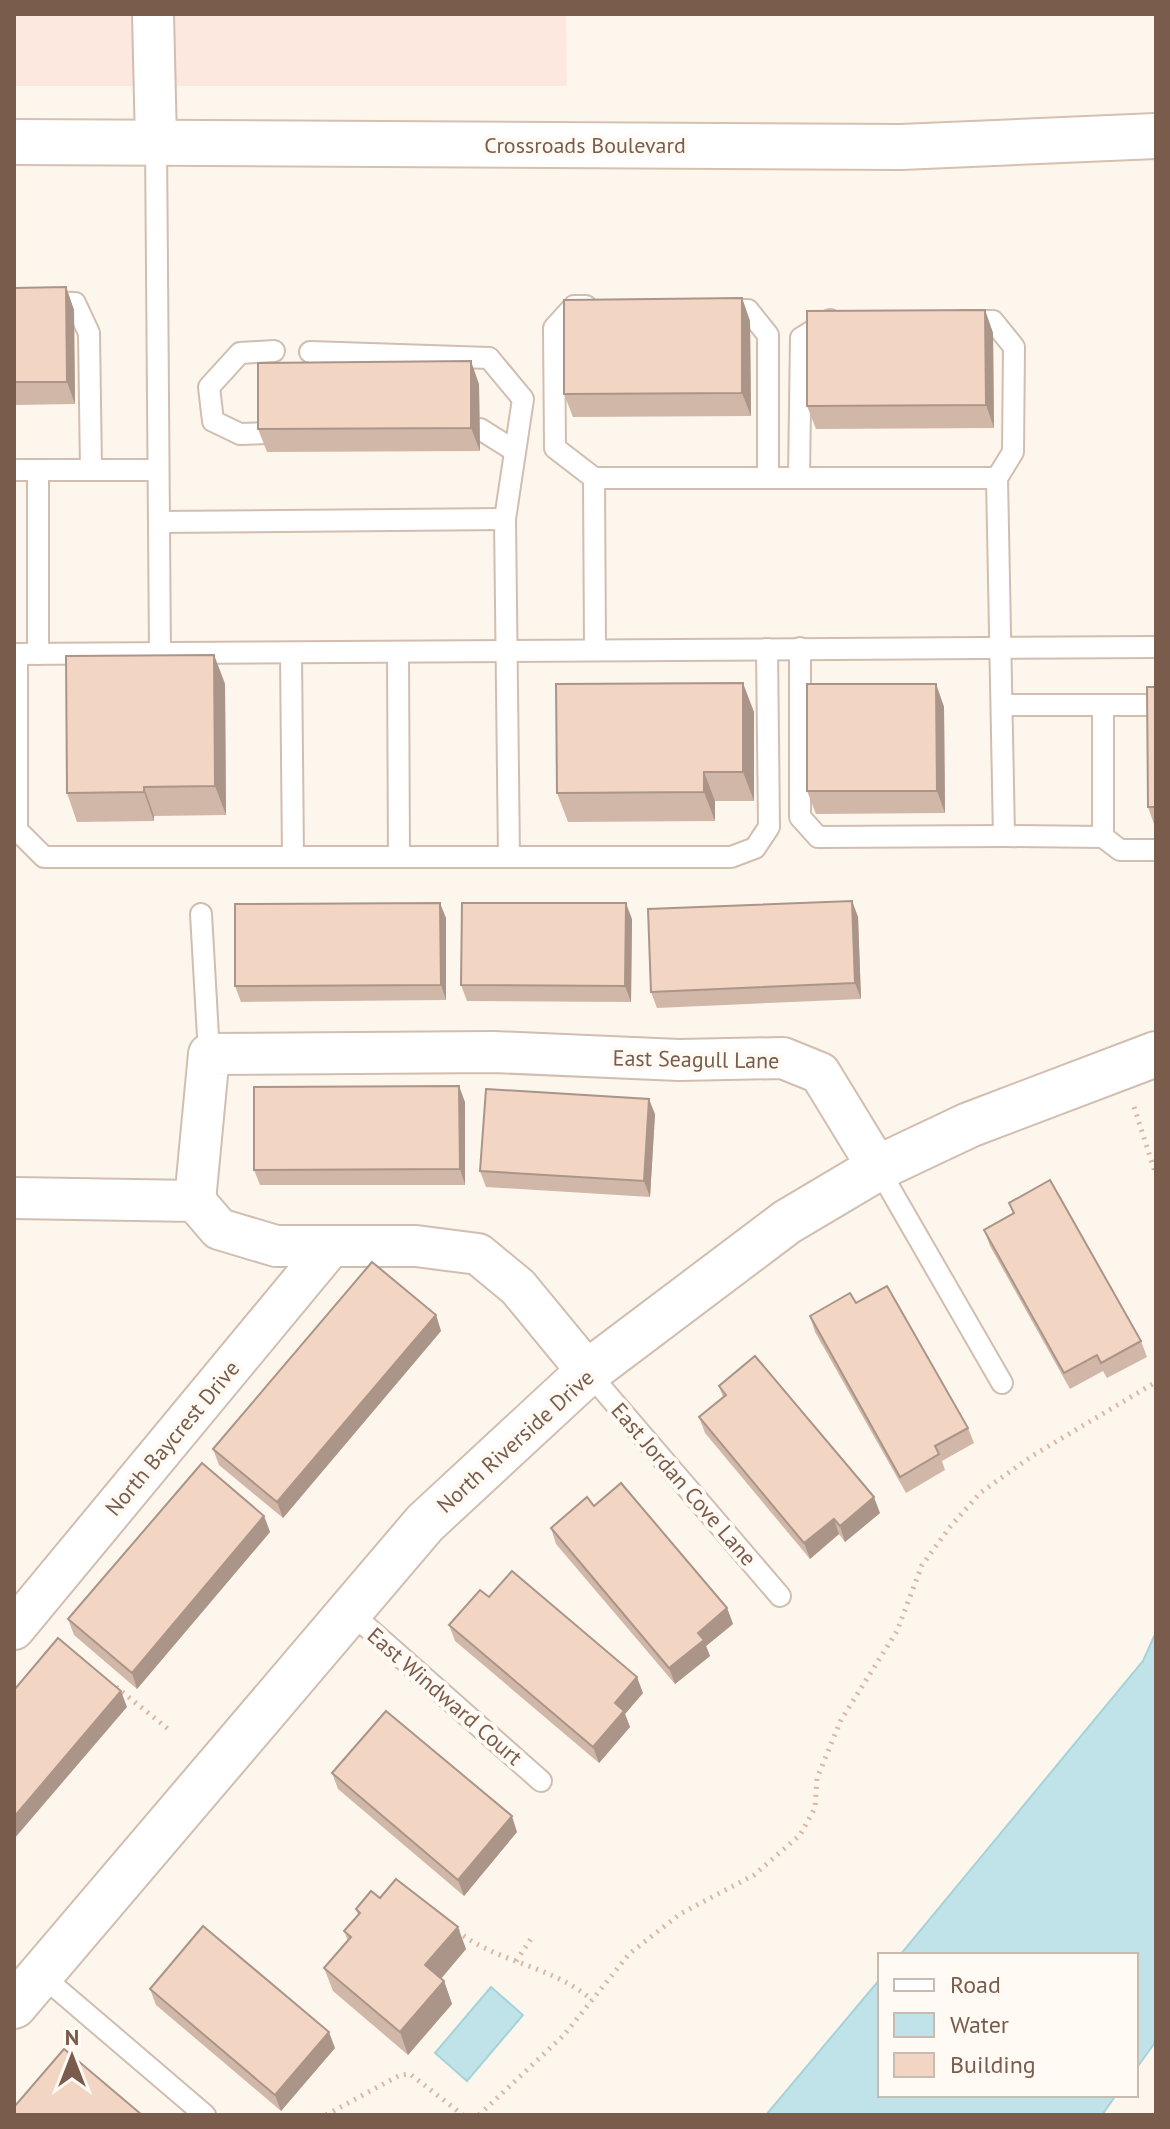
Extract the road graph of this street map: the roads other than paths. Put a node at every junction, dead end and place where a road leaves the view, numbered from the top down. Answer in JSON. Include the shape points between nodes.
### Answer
{"nodes":[{"id":1,"x":153,"y":14,"type":"edge"},
{"id":2,"x":1156,"y":136,"type":"edge"},
{"id":3,"x":14,"y":142,"type":"edge"},
{"id":4,"x":156,"y":142,"type":"junction"},
{"id":5,"x":14,"y":301,"type":"edge"},
{"id":6,"x":606,"y":307,"type":"edge"},
{"id":7,"x":701,"y":309,"type":"edge"},
{"id":8,"x":857,"y":320,"type":"edge"},
{"id":9,"x":948,"y":321,"type":"edge"},
{"id":10,"x":274,"y":351,"type":"dead end"},
{"id":11,"x":310,"y":352,"type":"dead end"},
{"id":12,"x":480,"y":429,"type":"dead end"},
{"id":13,"x":267,"y":433,"type":"edge"},
{"id":14,"x":515,"y":451,"type":"junction"},
{"id":15,"x":14,"y":470,"type":"edge"},
{"id":16,"x":38,"y":470,"type":"junction"},
{"id":17,"x":91,"y":470,"type":"junction"},
{"id":18,"x":158,"y":470,"type":"junction"},
{"id":19,"x":768,"y":477,"type":"junction"},
{"id":20,"x":799,"y":477,"type":"junction"},
{"id":21,"x":594,"y":478,"type":"junction"},
{"id":22,"x":997,"y":478,"type":"junction"},
{"id":23,"x":505,"y":519,"type":"junction"},
{"id":24,"x":159,"y":522,"type":"junction"},
{"id":25,"x":1156,"y":647,"type":"edge"},
{"id":26,"x":800,"y":648,"type":"junction"},
{"id":27,"x":1000,"y":648,"type":"junction"},
{"id":28,"x":767,"y":649,"type":"junction"},
{"id":29,"x":595,"y":650,"type":"junction"},
{"id":30,"x":506,"y":651,"type":"junction"},
{"id":31,"x":398,"y":652,"type":"junction"},
{"id":32,"x":291,"y":653,"type":"junction"},
{"id":33,"x":15,"y":654,"type":"edge"},
{"id":34,"x":38,"y":654,"type":"junction"},
{"id":35,"x":160,"y":654,"type":"junction"},
{"id":36,"x":1003,"y":705,"type":"junction"},
{"id":37,"x":1103,"y":705,"type":"junction"},
{"id":38,"x":1156,"y":705,"type":"edge"},
{"id":39,"x":1004,"y":836,"type":"junction"},
{"id":40,"x":1103,"y":837,"type":"junction"},
{"id":41,"x":1156,"y":850,"type":"edge"},
{"id":42,"x":293,"y":857,"type":"junction"},
{"id":43,"x":399,"y":857,"type":"junction"},
{"id":44,"x":509,"y":857,"type":"junction"},
{"id":45,"x":201,"y":914,"type":"dead end"},
{"id":46,"x":209,"y":1054,"type":"junction"},
{"id":47,"x":1156,"y":1054,"type":"edge"},
{"id":48,"x":878,"y":1168,"type":"junction"},
{"id":49,"x":14,"y":1198,"type":"edge"},
{"id":50,"x":195,"y":1201,"type":"junction"},
{"id":51,"x":331,"y":1246,"type":"junction"},
{"id":52,"x":588,"y":1372,"type":"junction"},
{"id":53,"x":1002,"y":1383,"type":"dead end"},
{"id":54,"x":780,"y":1596,"type":"dead end"},
{"id":55,"x":349,"y":1611,"type":"junction"},
{"id":56,"x":14,"y":1629,"type":"edge"},
{"id":57,"x":541,"y":1781,"type":"dead end"},
{"id":58,"x":27,"y":1990,"type":"edge"},
{"id":59,"x":205,"y":2115,"type":"edge"}],
"edges":[{"from":1,"to":4,"type":"street"},
{"from":2,"to":4,"type":"street","name":"Crossroads Boulevard","via":[[901,147]]},
{"from":3,"to":4,"type":"street","name":"Crossroads Boulevard"},
{"from":4,"to":18,"type":"lane"},
{"from":5,"to":17,"type":"lane","via":[[75,303],[89,333]]},
{"from":6,"to":21,"type":"lane","via":[[574,306],[554,328],[555,448]]},
{"from":7,"to":19,"type":"lane","via":[[748,310],[768,335]]},
{"from":8,"to":20,"type":"lane","via":[[827,320],[801,338]]},
{"from":9,"to":22,"type":"lane","via":[[993,321],[1014,347],[1013,452]]},
{"from":10,"to":13,"type":"lane","via":[[240,353],[209,387],[213,421],[240,434]]},
{"from":11,"to":14,"type":"lane","via":[[489,358],[523,399]]},
{"from":12,"to":14,"type":"lane"},
{"from":14,"to":23,"type":"lane"},
{"from":15,"to":16,"type":"lane"},
{"from":16,"to":17,"type":"lane"},
{"from":16,"to":34,"type":"lane"},
{"from":17,"to":18,"type":"lane"},
{"from":18,"to":24,"type":"lane"},
{"from":19,"to":20,"type":"lane"},
{"from":19,"to":21,"type":"lane"},
{"from":20,"to":22,"type":"lane"},
{"from":21,"to":29,"type":"lane"},
{"from":22,"to":27,"type":"lane"},
{"from":23,"to":24,"type":"lane"},
{"from":23,"to":30,"type":"lane"},
{"from":24,"to":35,"type":"lane"},
{"from":25,"to":27,"type":"lane"},
{"from":26,"to":27,"type":"lane"},
{"from":26,"to":28,"type":"lane"},
{"from":26,"to":39,"type":"lane","via":[[800,817],[818,837]]},
{"from":27,"to":36,"type":"lane"},
{"from":28,"to":29,"type":"lane"},
{"from":28,"to":44,"type":"lane","via":[[769,827],[755,848],[731,857]]},
{"from":29,"to":30,"type":"lane"},
{"from":30,"to":31,"type":"lane"},
{"from":30,"to":44,"type":"lane"},
{"from":31,"to":32,"type":"lane"},
{"from":31,"to":43,"type":"lane"},
{"from":32,"to":35,"type":"lane"},
{"from":32,"to":42,"type":"lane"},
{"from":33,"to":34,"type":"lane"},
{"from":33,"to":42,"type":"lane","via":[[17,830],[44,857]]},
{"from":34,"to":35,"type":"lane"},
{"from":36,"to":37,"type":"lane"},
{"from":36,"to":39,"type":"lane"},
{"from":37,"to":38,"type":"lane"},
{"from":37,"to":40,"type":"lane"},
{"from":39,"to":40,"type":"lane"},
{"from":40,"to":41,"type":"lane","via":[[1120,850]]},
{"from":42,"to":43,"type":"lane"},
{"from":43,"to":44,"type":"lane"},
{"from":45,"to":46,"type":"lane"},
{"from":46,"to":48,"type":"street","name":"East Seagull Lane","via":[[783,1058],[820,1073]]},
{"from":46,"to":50,"type":"street"},
{"from":47,"to":48,"type":"street","name":"North Riverside Drive","via":[[969,1125]]},
{"from":48,"to":52,"type":"street","name":"North Riverside Drive","via":[[787,1222]]},
{"from":48,"to":53,"type":"lane","name":"East Seagull Lane"},
{"from":49,"to":50,"type":"street"},
{"from":50,"to":51,"type":"street","via":[[219,1229],[276,1246]]},
{"from":51,"to":52,"type":"street","via":[[416,1246],[478,1254],[518,1287]]},
{"from":51,"to":56,"type":"street","name":"North Baycrest Drive"},
{"from":52,"to":54,"type":"lane","name":"East Jordan Cove Lane"},
{"from":52,"to":55,"type":"street","name":"North Riverside Drive","via":[[425,1523]]},
{"from":55,"to":57,"type":"lane","name":"East Windward Court"},
{"from":55,"to":58,"type":"street","name":"North Riverside Drive"},
{"from":58,"to":59,"type":"lane"}]}
